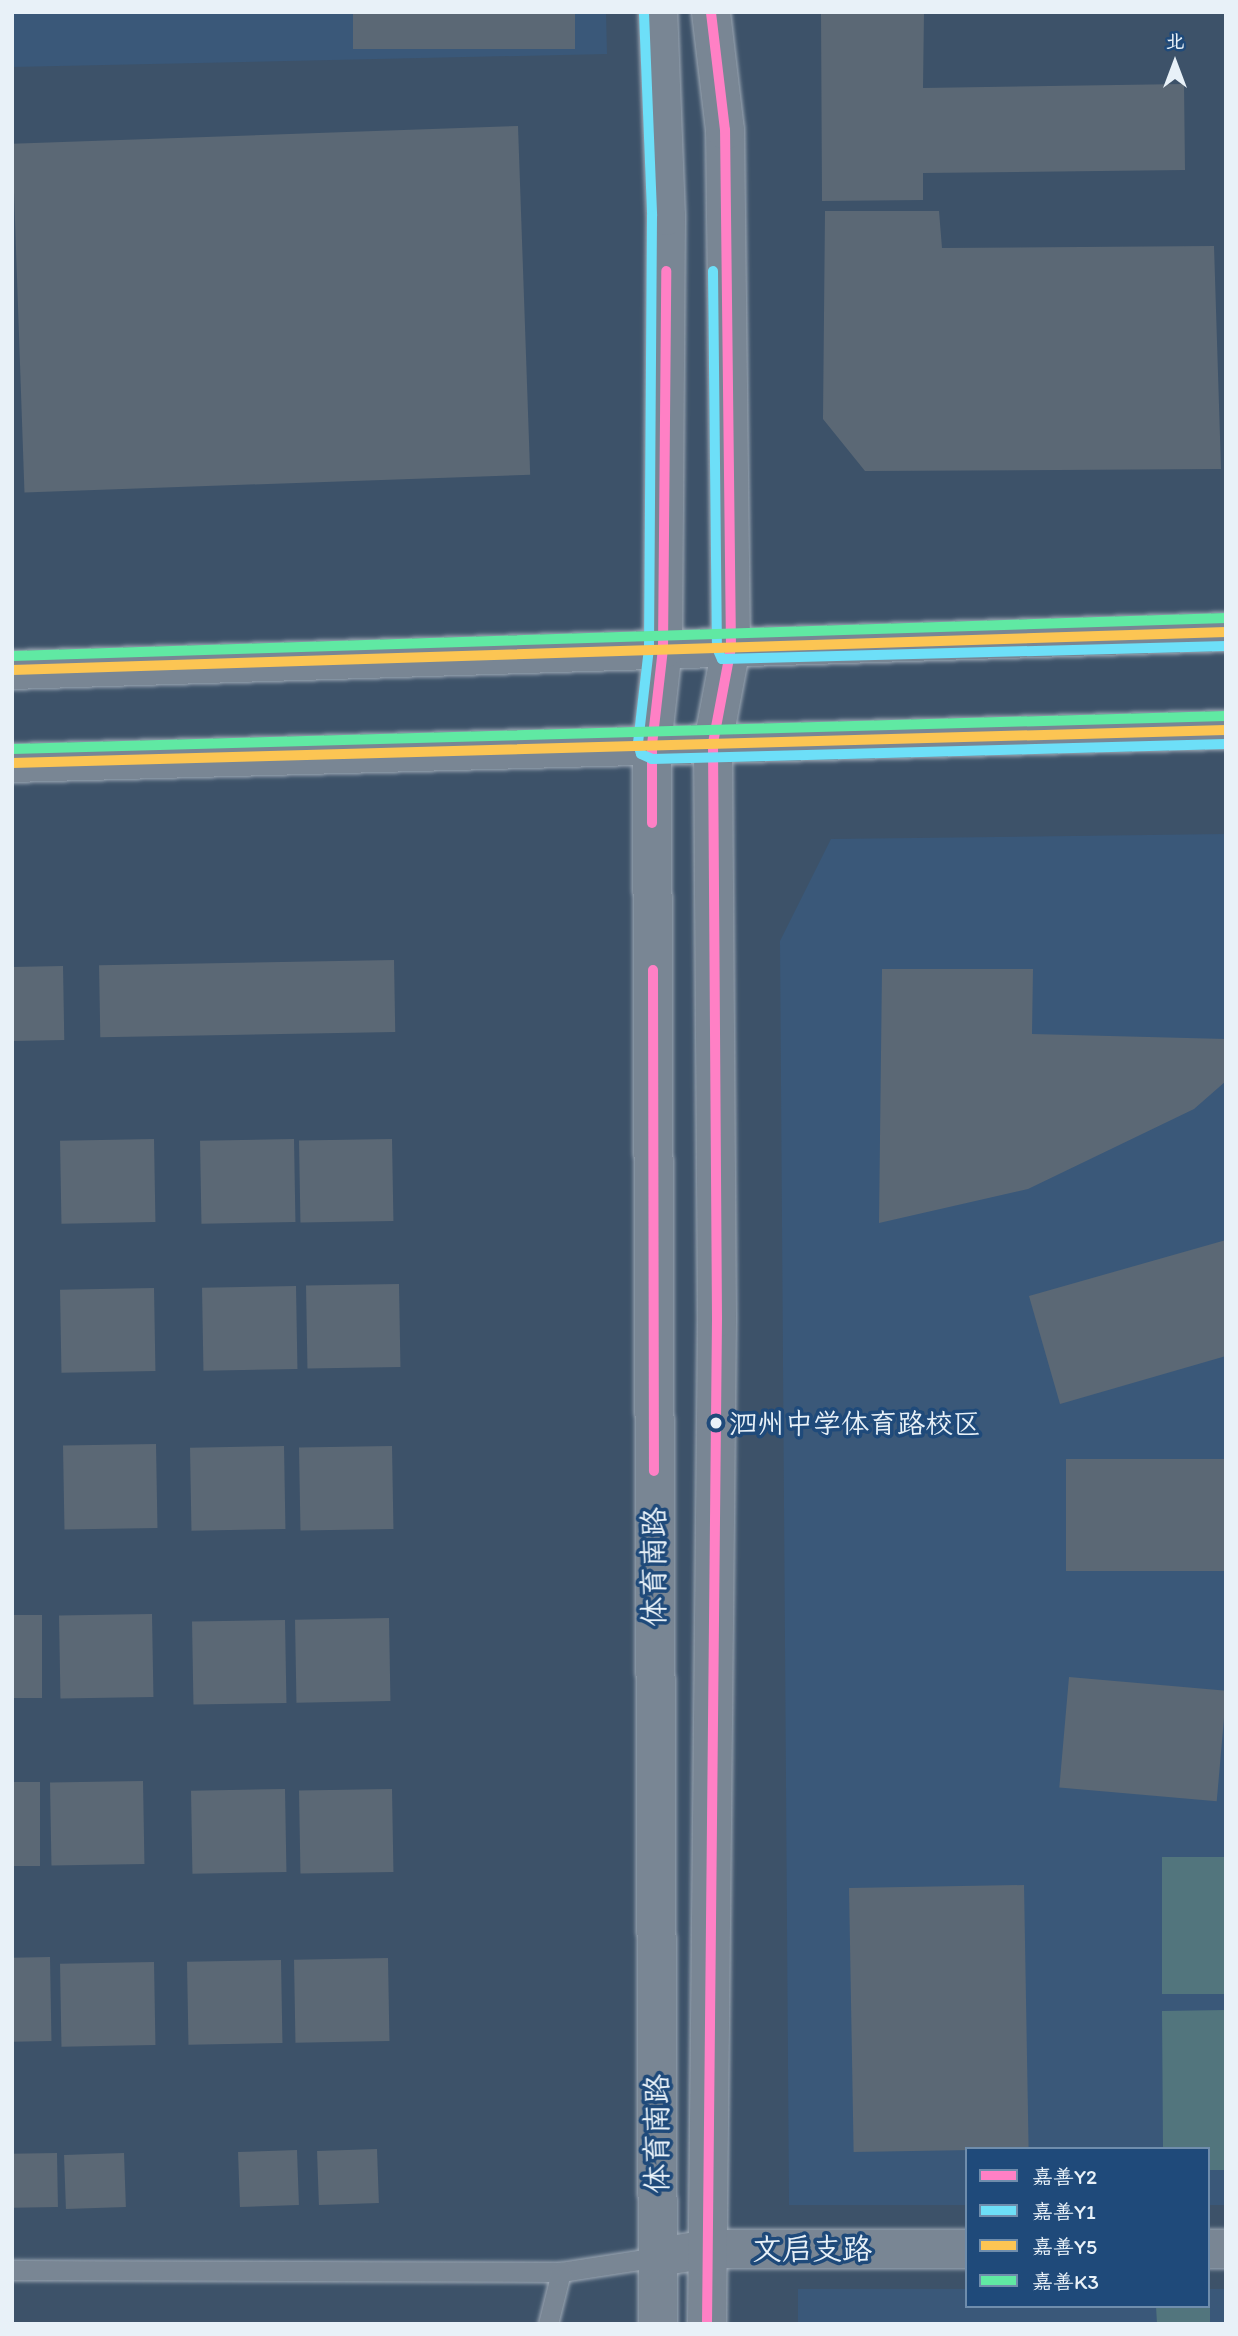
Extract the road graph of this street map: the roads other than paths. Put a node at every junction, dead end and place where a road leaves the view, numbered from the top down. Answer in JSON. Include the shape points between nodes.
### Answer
{"nodes":[{"id":1,"x":658,"y":12,"type":"edge"},
{"id":2,"x":711,"y":12,"type":"edge"},
{"id":3,"x":1226,"y":632,"type":"edge"},
{"id":4,"x":731,"y":648,"type":"junction"},
{"id":5,"x":663,"y":649,"type":"junction"},
{"id":6,"x":12,"y":670,"type":"edge"},
{"id":7,"x":1226,"y":730,"type":"edge"},
{"id":8,"x":713,"y":743,"type":"junction"},
{"id":9,"x":652,"y":745,"type":"junction"},
{"id":10,"x":12,"y":763,"type":"edge"},
{"id":11,"x":709,"y":2249,"type":"junction"},
{"id":12,"x":965,"y":2249,"type":"edge"},
{"id":13,"x":658,"y":2257,"type":"junction"},
{"id":14,"x":12,"y":2270,"type":"edge"},
{"id":15,"x":561,"y":2272,"type":"junction"},
{"id":16,"x":548,"y":2324,"type":"edge"},
{"id":17,"x":658,"y":2324,"type":"edge"},
{"id":18,"x":707,"y":2324,"type":"edge"}],
"edges":[{"from":1,"to":5,"type":"main road","name":"体育南路","via":[[666,216]]},
{"from":2,"to":4,"type":"main road","name":"体育南路","via":[[725,130]]},
{"from":3,"to":4,"type":"main road"},
{"from":4,"to":5,"type":"main road"},
{"from":4,"to":8,"type":"main road","name":"体育南路"},
{"from":5,"to":6,"type":"main road"},
{"from":5,"to":9,"type":"main road","name":"体育南路"},
{"from":7,"to":8,"type":"main road"},
{"from":8,"to":9,"type":"main road"},
{"from":8,"to":11,"type":"main road","name":"体育南路","via":[[717,1318]]},
{"from":9,"to":10,"type":"main road"},
{"from":9,"to":13,"type":"main road","name":"体育南路"},
{"from":11,"to":12,"type":"main road","name":"文启支路"},
{"from":11,"to":13,"type":"main road","name":"文启支路"},
{"from":11,"to":18,"type":"main road","name":"体育南路"},
{"from":13,"to":15,"type":"lane"},
{"from":13,"to":17,"type":"main road","name":"体育南路"},
{"from":14,"to":15,"type":"lane"},
{"from":15,"to":16,"type":"lane"}]}
